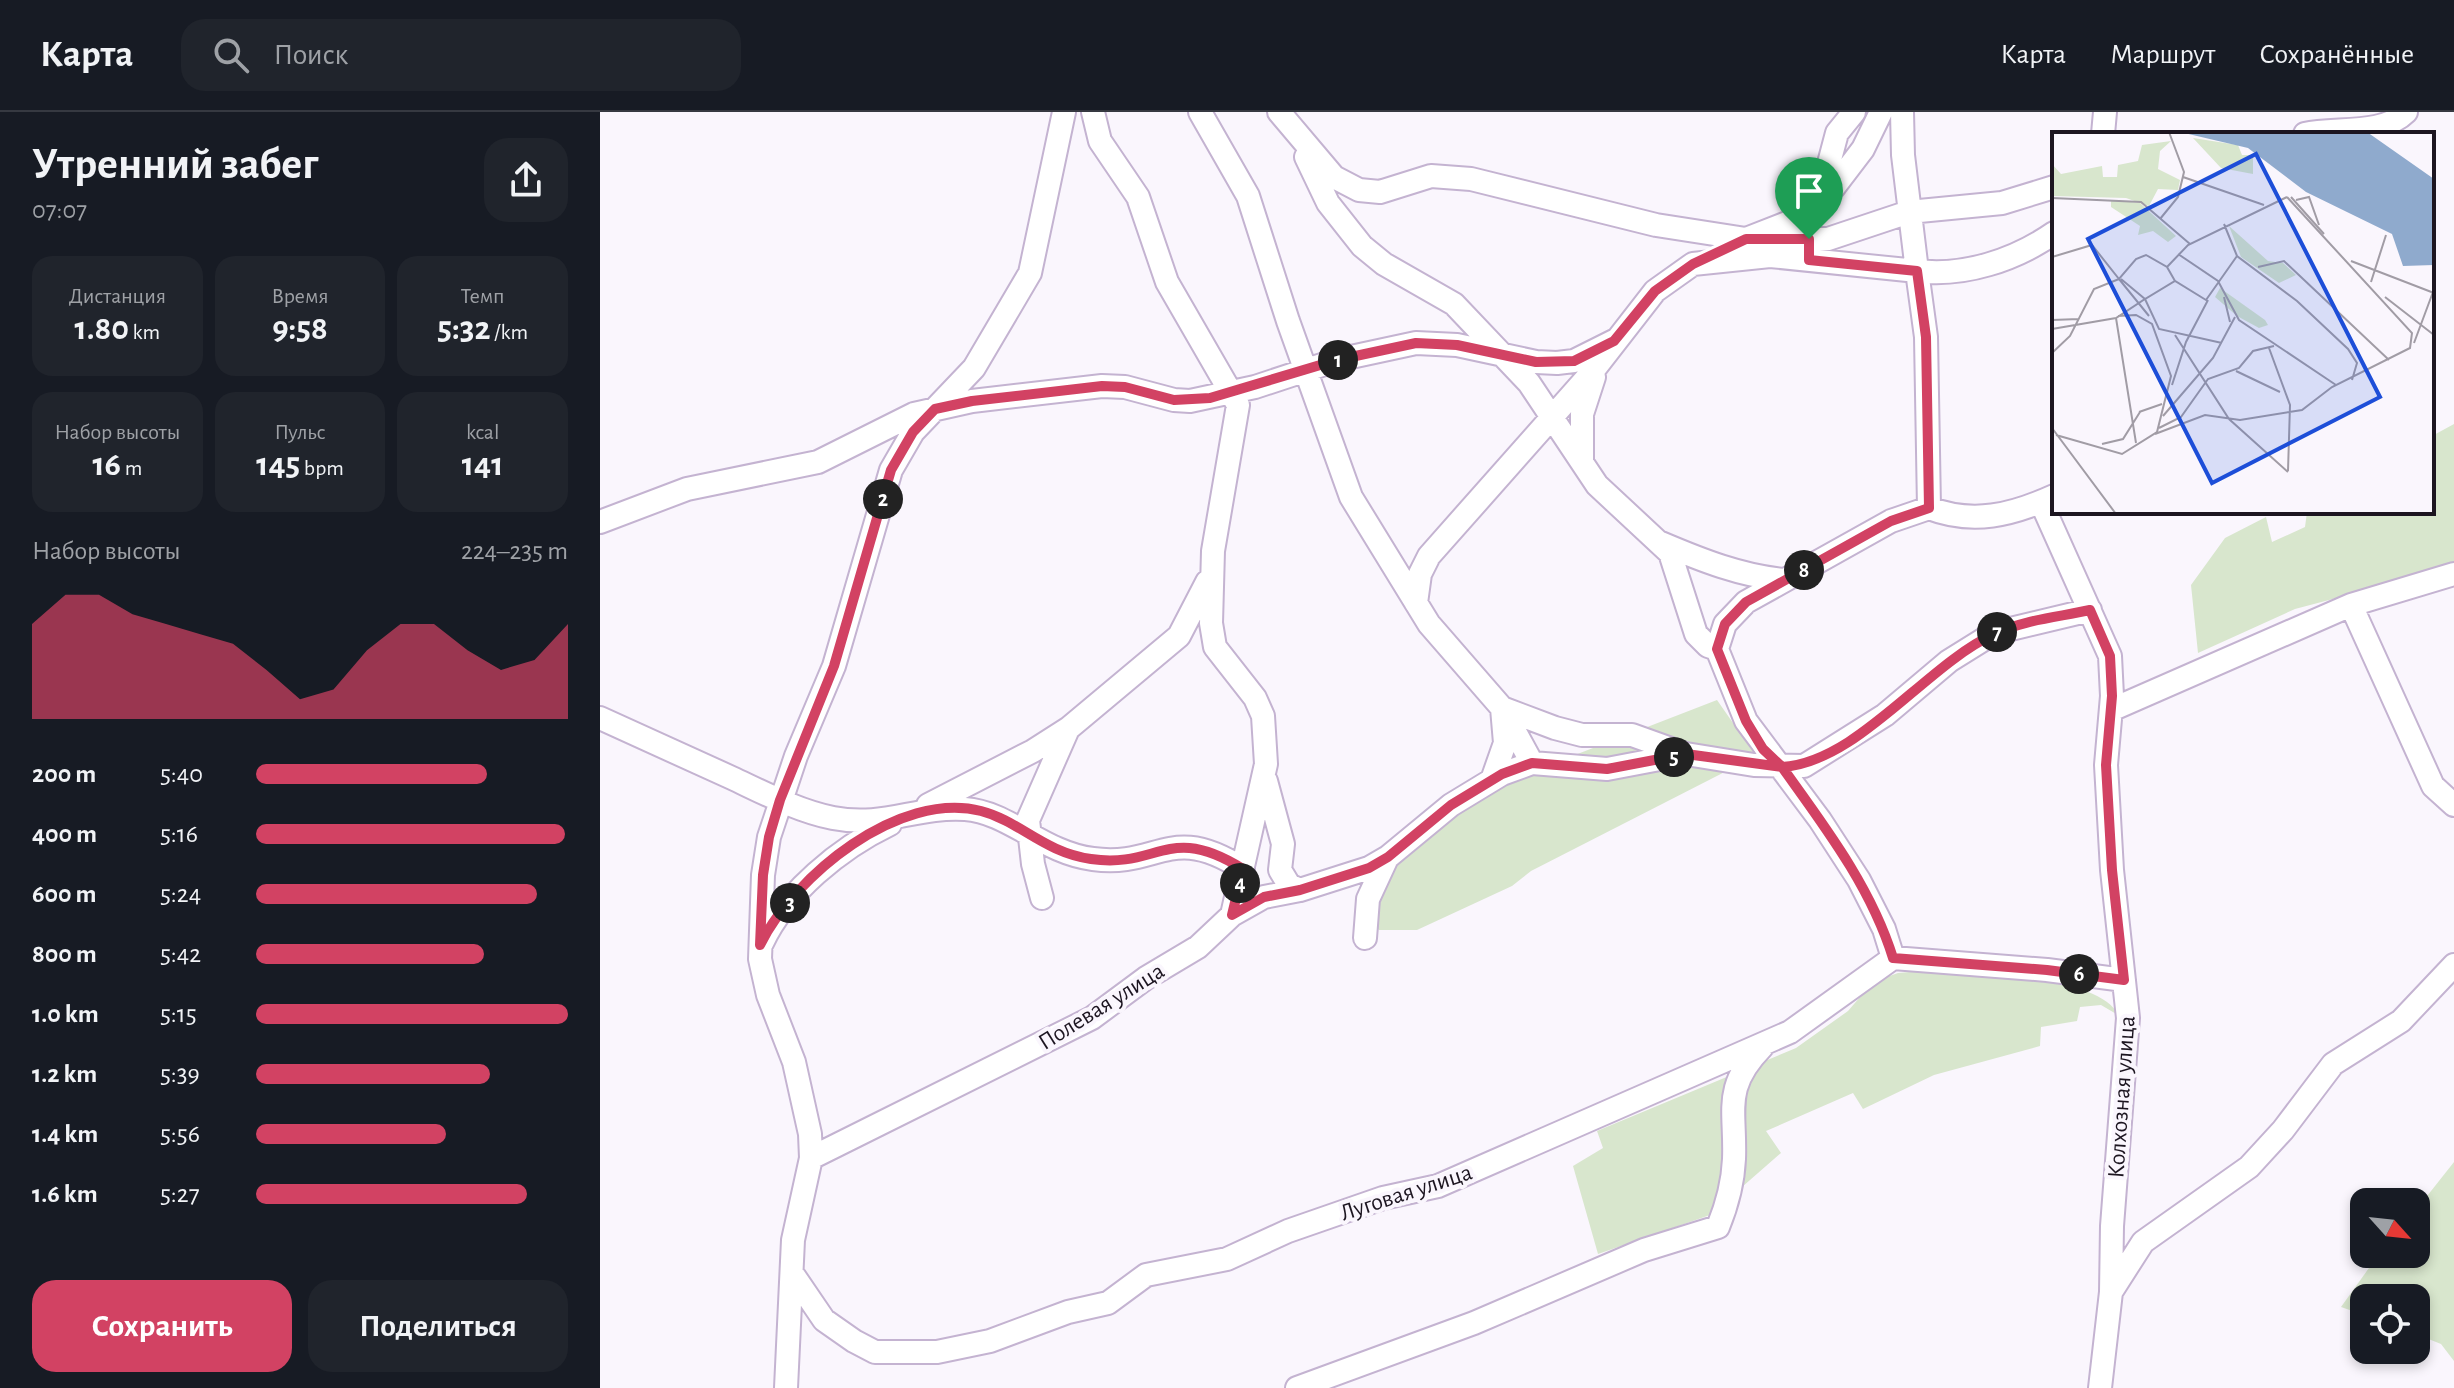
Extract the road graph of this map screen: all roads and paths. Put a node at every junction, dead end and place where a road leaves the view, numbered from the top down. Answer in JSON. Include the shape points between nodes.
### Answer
{"nodes":[{"id":1,"x":1064,"y":112,"type":"edge"},
{"id":2,"x":1093,"y":112,"type":"edge"},
{"id":3,"x":1200,"y":112,"type":"edge"},
{"id":4,"x":1279,"y":112,"type":"edge"},
{"id":5,"x":1854,"y":112,"type":"edge"},
{"id":6,"x":1881,"y":112,"type":"edge"},
{"id":7,"x":1902,"y":112,"type":"edge"},
{"id":8,"x":2105,"y":112,"type":"edge"},
{"id":9,"x":2406,"y":112,"type":"edge"},
{"id":10,"x":2103,"y":132,"type":"edge"},
{"id":11,"x":2320,"y":132,"type":"edge"},
{"id":12,"x":1297,"y":137,"type":"junction"},
{"id":13,"x":2052,"y":188,"type":"edge"},
{"id":14,"x":1819,"y":200,"type":"junction"},
{"id":15,"x":1909,"y":212,"type":"junction"},
{"id":16,"x":2052,"y":234,"type":"edge"},
{"id":17,"x":1746,"y":239,"type":"junction"},
{"id":18,"x":1809,"y":250,"type":"junction"},
{"id":19,"x":1693,"y":264,"type":"junction"},
{"id":20,"x":1917,"y":271,"type":"junction"},
{"id":21,"x":1614,"y":341,"type":"junction"},
{"id":22,"x":1504,"y":355,"type":"junction"},
{"id":23,"x":1600,"y":361,"type":"junction"},
{"id":24,"x":1305,"y":371,"type":"junction"},
{"id":25,"x":1234,"y":392,"type":"junction"},
{"id":26,"x":935,"y":409,"type":"junction"},
{"id":27,"x":1553,"y":417,"type":"junction"},
{"id":28,"x":1584,"y":467,"type":"junction"},
{"id":29,"x":2048,"y":499,"type":"edge"},
{"id":30,"x":1929,"y":508,"type":"junction"},
{"id":31,"x":2054,"y":514,"type":"edge"},
{"id":32,"x":600,"y":522,"type":"edge"},
{"id":33,"x":1660,"y":543,"type":"junction"},
{"id":34,"x":1213,"y":566,"type":"junction"},
{"id":35,"x":2454,"y":574,"type":"edge"},
{"id":36,"x":1785,"y":580,"type":"junction"},
{"id":37,"x":1416,"y":603,"type":"junction"},
{"id":38,"x":2351,"y":605,"type":"junction"},
{"id":39,"x":2090,"y":610,"type":"junction"},
{"id":40,"x":1717,"y":649,"type":"junction"},
{"id":41,"x":1502,"y":708,"type":"junction"},
{"id":42,"x":2111,"y":710,"type":"junction"},
{"id":43,"x":600,"y":718,"type":"edge"},
{"id":44,"x":1069,"y":728,"type":"junction"},
{"id":45,"x":1686,"y":754,"type":"junction"},
{"id":46,"x":1532,"y":763,"type":"junction"},
{"id":47,"x":1266,"y":764,"type":"junction"},
{"id":48,"x":1782,"y":767,"type":"junction"},
{"id":49,"x":1492,"y":780,"type":"junction"},
{"id":50,"x":780,"y":800,"type":"junction"},
{"id":51,"x":2454,"y":805,"type":"edge"},
{"id":52,"x":908,"y":814,"type":"junction"},
{"id":53,"x":1028,"y":837,"type":"junction"},
{"id":54,"x":1388,"y":857,"type":"junction"},
{"id":55,"x":1243,"y":869,"type":"junction"},
{"id":56,"x":1300,"y":890,"type":"junction"},
{"id":57,"x":1042,"y":898,"type":"dead end"},
{"id":58,"x":1232,"y":915,"type":"junction"},
{"id":59,"x":1365,"y":938,"type":"dead end"},
{"id":60,"x":760,"y":945,"type":"junction"},
{"id":61,"x":1893,"y":958,"type":"junction"},
{"id":62,"x":2454,"y":965,"type":"edge"},
{"id":63,"x":2124,"y":980,"type":"junction"},
{"id":64,"x":1767,"y":1042,"type":"junction"},
{"id":65,"x":811,"y":1158,"type":"junction"},
{"id":66,"x":792,"y":1273,"type":"junction"},
{"id":67,"x":2111,"y":1292,"type":"junction"},
{"id":68,"x":786,"y":1388,"type":"edge"},
{"id":69,"x":1297,"y":1388,"type":"edge"},
{"id":70,"x":2100,"y":1388,"type":"edge"}],
"edges":[{"from":1,"to":26,"type":"street","via":[[1030,273],[974,368]]},
{"from":2,"to":25,"type":"street","via":[[1100,141],[1138,197],[1167,282]]},
{"from":3,"to":24,"type":"street","via":[[1248,196]]},
{"from":4,"to":12,"type":"street"},
{"from":5,"to":14,"type":"street","via":[[1837,133]]},
{"from":6,"to":14,"type":"street","via":[[1863,149]]},
{"from":7,"to":15,"type":"street"},
{"from":8,"to":10,"type":"street"},
{"from":9,"to":11,"type":"street","via":[[2382,124]]},
{"from":12,"to":17,"type":"street","via":[[1334,177],[1371,193],[1431,176],[1459,178],[1656,225]]},
{"from":12,"to":22,"type":"street","via":[[1328,203],[1362,246],[1454,304]]},
{"from":13,"to":15,"type":"street","via":[[2002,203]]},
{"from":14,"to":17,"type":"street","via":[[1792,221]]},
{"from":14,"to":18,"type":"street"},
{"from":15,"to":18,"type":"street"},
{"from":15,"to":20,"type":"street"},
{"from":16,"to":20,"type":"street","via":[[1972,269]]},
{"from":17,"to":18,"type":"street"},
{"from":17,"to":19,"type":"street"},
{"from":18,"to":19,"type":"street"},
{"from":18,"to":20,"type":"street"},
{"from":19,"to":21,"type":"street","via":[[1655,291]]},
{"from":20,"to":30,"type":"street","via":[[1926,337]]},
{"from":21,"to":22,"type":"street","via":[[1574,361],[1536,362]]},
{"from":21,"to":23,"type":"street"},
{"from":22,"to":24,"type":"street","via":[[1416,343]]},
{"from":22,"to":27,"type":"street"},
{"from":23,"to":27,"type":"street"},
{"from":23,"to":28,"type":"street","via":[[1582,414]]},
{"from":24,"to":25,"type":"street"},
{"from":24,"to":37,"type":"street","via":[[1351,497]]},
{"from":25,"to":26,"type":"street","via":[[1174,400],[1102,386]]},
{"from":25,"to":34,"type":"street","via":[[1237,429]]},
{"from":26,"to":32,"type":"street","via":[[914,414],[818,462],[687,489]]},
{"from":26,"to":50,"type":"street","via":[[913,432],[891,470],[834,666]]},
{"from":27,"to":28,"type":"street"},
{"from":27,"to":37,"type":"street","via":[[1423,564]]},
{"from":28,"to":33,"type":"street","via":[[1618,507]]},
{"from":29,"to":30,"type":"street","name":"Колхозная улица","via":[[1984,519],[1957,518]]},
{"from":30,"to":36,"type":"street","via":[[1891,521]]},
{"from":31,"to":39,"type":"street","name":"Колхозная улица"},
{"from":33,"to":36,"type":"street","via":[[1705,562]]},
{"from":33,"to":40,"type":"street","via":[[1679,575],[1696,634]]},
{"from":34,"to":44,"type":"street","via":[[1179,636]]},
{"from":34,"to":47,"type":"street","via":[[1215,647],[1263,716]]},
{"from":35,"to":38,"type":"street"},
{"from":36,"to":40,"type":"street","via":[[1746,602],[1725,624]]},
{"from":37,"to":41,"type":"street"},
{"from":38,"to":42,"type":"street"},
{"from":38,"to":51,"type":"street","via":[[2433,786]]},
{"from":39,"to":42,"type":"street","name":"Колхозная улица","via":[[2110,656]]},
{"from":39,"to":48,"type":"street","name":"Полевая улица","via":[[1994,633],[1833,750],[1804,766]]},
{"from":40,"to":48,"type":"street","via":[[1746,721]]},
{"from":41,"to":45,"type":"street","via":[[1582,735],[1632,735]]},
{"from":41,"to":46,"type":"street"},
{"from":41,"to":49,"type":"street","via":[[1505,743]]},
{"from":42,"to":63,"type":"street","name":"Колхозная улица","via":[[2107,780]]},
{"from":43,"to":50,"type":"street"},
{"from":44,"to":52,"type":"street"},
{"from":44,"to":53,"type":"street","via":[[1037,794]]},
{"from":45,"to":46,"type":"street","name":"Полевая улица","via":[[1607,769]]},
{"from":45,"to":48,"type":"street","name":"Полевая улица"},
{"from":46,"to":49,"type":"street","name":"Полевая улица"},
{"from":47,"to":55,"type":"street"},
{"from":47,"to":56,"type":"street","via":[[1267,793],[1283,844],[1280,870],[1289,885]]},
{"from":48,"to":61,"type":"street","via":[[1859,880]]},
{"from":49,"to":54,"type":"street","name":"Полевая улица"},
{"from":50,"to":52,"type":"street","via":[[830,818],[860,822]]},
{"from":50,"to":60,"type":"street","via":[[763,875]]},
{"from":52,"to":53,"type":"street","via":[[977,810]]},
{"from":52,"to":60,"type":"street","via":[[826,865],[786,906]]},
{"from":53,"to":55,"type":"street","via":[[1062,852],[1111,861],[1180,846],[1202,848]]},
{"from":53,"to":57,"type":"street"},
{"from":54,"to":56,"type":"street","name":"Полевая улица"},
{"from":54,"to":59,"type":"street","name":"Полевая улица","via":[[1368,899]]},
{"from":55,"to":58,"type":"street"},
{"from":56,"to":58,"type":"street","name":"Полевая улица","via":[[1264,897]]},
{"from":58,"to":65,"type":"street","name":"Полевая улица","via":[[1198,947],[1092,1018]]},
{"from":60,"to":65,"type":"street","via":[[768,995],[803,1095]]},
{"from":61,"to":63,"type":"street"},
{"from":61,"to":64,"type":"street","name":"Луговая улица","via":[[1790,1032]]},
{"from":62,"to":67,"type":"street","name":"Колхозная улица","via":[[2401,1021],[2333,1064],[2249,1167],[2143,1242]]},
{"from":63,"to":67,"type":"street","name":"Колхозная улица","via":[[2128,1018]]},
{"from":64,"to":66,"type":"street","name":"Луговая улица","via":[[1438,1186],[1383,1198],[1227,1259],[1146,1275],[1108,1303],[990,1341],[937,1352],[875,1352],[835,1330]]},
{"from":64,"to":69,"type":"street","via":[[1747,1062],[1734,1094],[1732,1178],[1718,1227],[1644,1250],[1474,1323]]},
{"from":65,"to":66,"type":"street","via":[[793,1240]]},
{"from":66,"to":68,"type":"street"},
{"from":67,"to":70,"type":"street","name":"Колхозная улица"}]}
